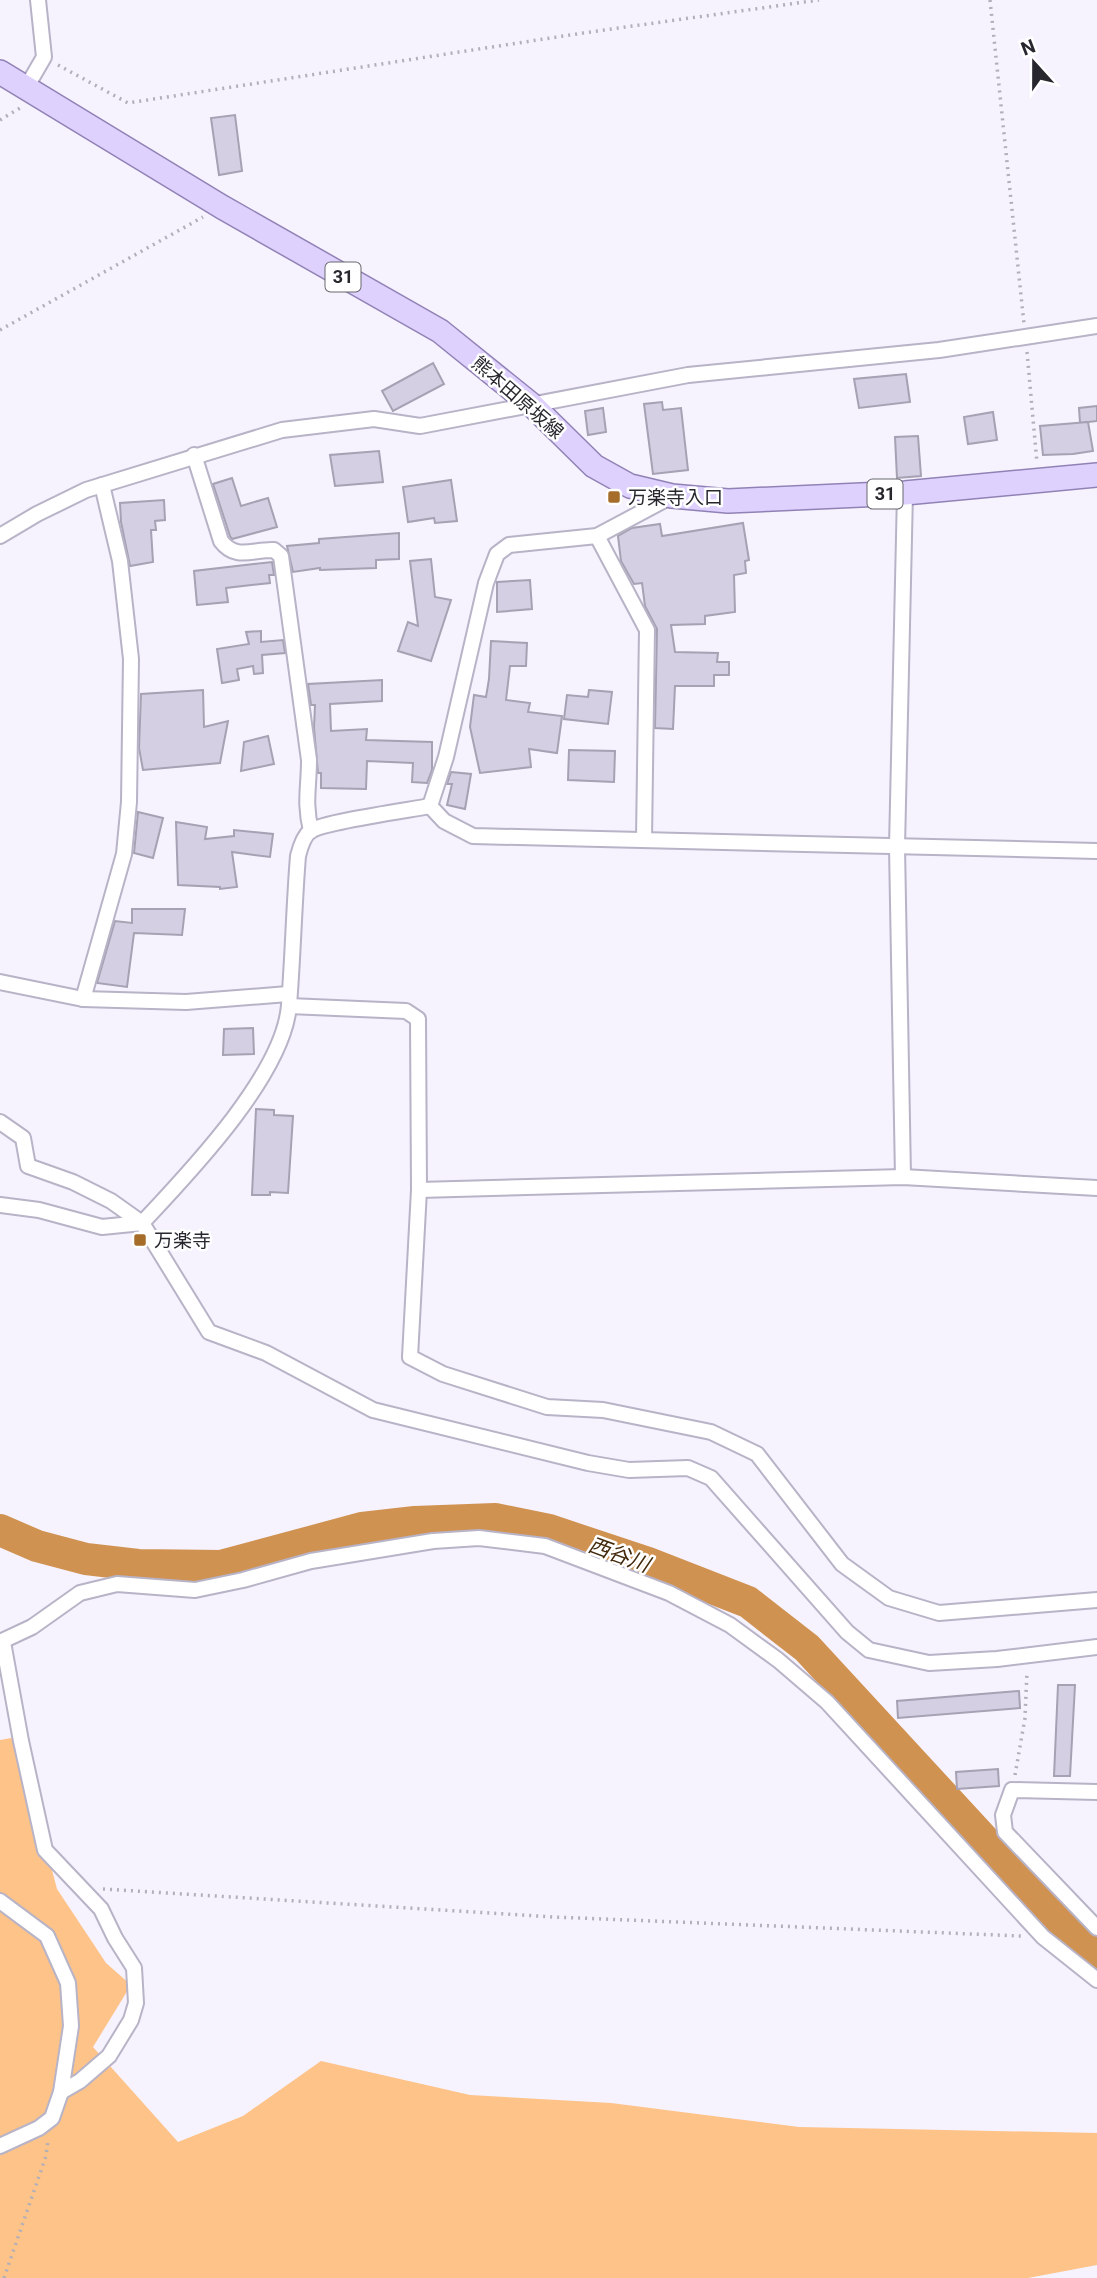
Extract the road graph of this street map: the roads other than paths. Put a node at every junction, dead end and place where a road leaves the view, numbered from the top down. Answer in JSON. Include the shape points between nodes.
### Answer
{"nodes":[{"id":1,"x":37,"y":0,"type":"edge"},
{"id":2,"x":0,"y":72,"type":"edge"},
{"id":3,"x":26,"y":88,"type":"junction"},
{"id":4,"x":1097,"y":326,"type":"edge"},
{"id":5,"x":533,"y":406,"type":"junction"},
{"id":6,"x":194,"y":456,"type":"junction"},
{"id":7,"x":1097,"y":475,"type":"edge"},
{"id":8,"x":102,"y":485,"type":"junction"},
{"id":9,"x":905,"y":493,"type":"junction"},
{"id":10,"x":672,"y":496,"type":"junction"},
{"id":11,"x":0,"y":536,"type":"edge"},
{"id":12,"x":597,"y":536,"type":"junction"},
{"id":13,"x":430,"y":806,"type":"junction"},
{"id":14,"x":311,"y":831,"type":"junction"},
{"id":15,"x":644,"y":839,"type":"junction"},
{"id":16,"x":897,"y":846,"type":"junction"},
{"id":17,"x":1097,"y":851,"type":"edge"},
{"id":18,"x":0,"y":982,"type":"edge"},
{"id":19,"x":83,"y":999,"type":"junction"},
{"id":20,"x":289,"y":1000,"type":"junction"},
{"id":21,"x":0,"y":1122,"type":"edge"},
{"id":22,"x":903,"y":1177,"type":"junction"},
{"id":23,"x":1097,"y":1188,"type":"edge"},
{"id":24,"x":419,"y":1190,"type":"junction"},
{"id":25,"x":0,"y":1205,"type":"edge"},
{"id":26,"x":142,"y":1223,"type":"junction"},
{"id":27,"x":1097,"y":1600,"type":"edge"},
{"id":28,"x":1,"y":1642,"type":"edge"},
{"id":29,"x":1097,"y":1647,"type":"edge"},
{"id":30,"x":1097,"y":1792,"type":"edge"},
{"id":31,"x":0,"y":1901,"type":"edge"},
{"id":32,"x":1097,"y":1928,"type":"edge"},
{"id":33,"x":1097,"y":1980,"type":"edge"},
{"id":34,"x":61,"y":2092,"type":"junction"},
{"id":35,"x":0,"y":2146,"type":"edge"}],
"edges":[{"from":1,"to":3,"type":"street","via":[[44,57]]},
{"from":2,"to":3,"type":"main road","name":"熊本田原坂線","number":"31"},
{"from":3,"to":5,"type":"main road","name":"熊本田原坂線","number":"31","via":[[440,331]]},
{"from":4,"to":5,"type":"street","via":[[939,349],[688,375]]},
{"from":5,"to":6,"type":"street","via":[[420,426],[374,419],[282,430]]},
{"from":5,"to":10,"type":"main road","name":"熊本田原坂線","number":"31","via":[[594,466],[630,486]]},
{"from":6,"to":8,"type":"street"},
{"from":6,"to":14,"type":"street","via":[[226,548],[240,554],[274,550],[281,556],[309,761],[305,799]]},
{"from":7,"to":9,"type":"main road","name":"熊本田原坂線","number":"31"},
{"from":8,"to":11,"type":"street"},
{"from":8,"to":19,"type":"street","via":[[120,561],[131,659],[129,802],[124,854]]},
{"from":9,"to":10,"type":"main road","name":"熊本田原坂線","number":"31","via":[[728,501]]},
{"from":9,"to":16,"type":"street"},
{"from":10,"to":12,"type":"street"},
{"from":12,"to":13,"type":"street","via":[[509,545],[497,554]]},
{"from":12,"to":15,"type":"street","via":[[647,630]]},
{"from":13,"to":14,"type":"street"},
{"from":13,"to":15,"type":"street","via":[[444,821],[473,836]]},
{"from":14,"to":20,"type":"street","via":[[298,856]]},
{"from":15,"to":16,"type":"street"},
{"from":16,"to":17,"type":"street"},
{"from":16,"to":22,"type":"street"},
{"from":18,"to":19,"type":"street"},
{"from":19,"to":20,"type":"street"},
{"from":20,"to":24,"type":"street","via":[[406,1011],[418,1019]]},
{"from":20,"to":26,"type":"street","via":[[282,1034],[254,1090]]},
{"from":21,"to":26,"type":"street","via":[[23,1138],[28,1166],[111,1201]]},
{"from":22,"to":23,"type":"street"},
{"from":22,"to":24,"type":"street"},
{"from":24,"to":27,"type":"street","via":[[410,1357],[443,1374],[547,1407],[603,1410],[711,1432],[757,1454],[842,1564],[889,1598],[939,1613]]},
{"from":25,"to":26,"type":"street","via":[[102,1227]]},
{"from":26,"to":29,"type":"street","via":[[209,1332],[266,1353],[373,1410],[588,1464],[629,1470],[688,1468],[711,1478],[847,1632],[869,1650],[929,1663]]},
{"from":28,"to":33,"type":"street","via":[[32,1627],[80,1592],[117,1584],[195,1590],[311,1561],[433,1541],[479,1538],[545,1546],[668,1593],[730,1625],[778,1660],[827,1702],[1043,1937]]},
{"from":28,"to":34,"type":"street","via":[[45,1850],[101,1909],[134,1968],[136,2003],[131,2020],[109,2056]]},
{"from":30,"to":32,"type":"street","via":[[1012,1790],[1003,1815],[1004,1832]]},
{"from":31,"to":34,"type":"street","via":[[47,1936],[68,1983],[71,2026]]},
{"from":34,"to":35,"type":"street","via":[[52,2118]]}]}
